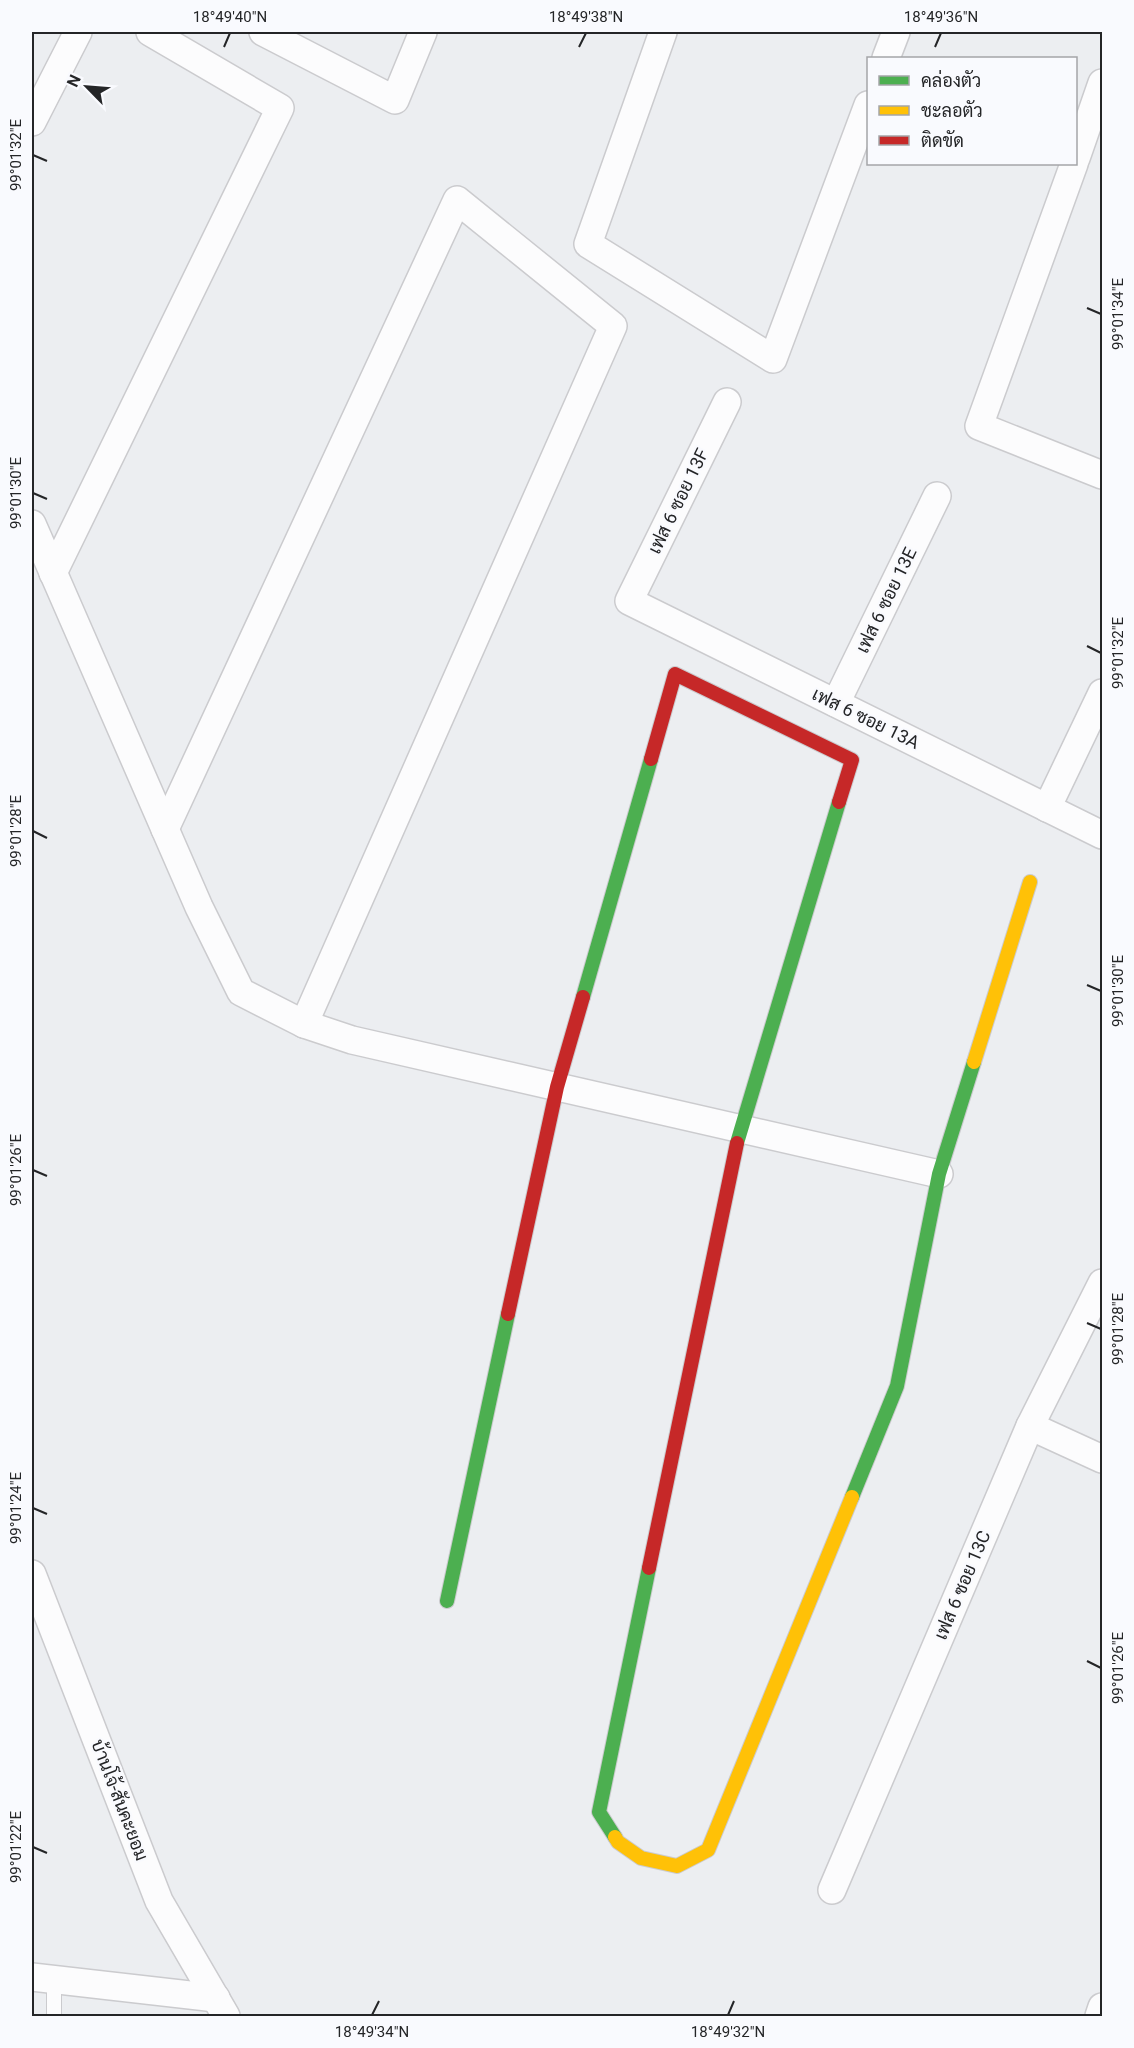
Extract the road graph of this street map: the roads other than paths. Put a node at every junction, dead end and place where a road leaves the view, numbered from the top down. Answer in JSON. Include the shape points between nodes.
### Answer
{"nodes":[{"id":1,"x":78,"y":32,"type":"edge"},
{"id":2,"x":150,"y":32,"type":"edge"},
{"id":3,"x":263,"y":32,"type":"edge"},
{"id":4,"x":423,"y":32,"type":"edge"},
{"id":5,"x":663,"y":32,"type":"edge"},
{"id":6,"x":896,"y":32,"type":"edge"},
{"id":7,"x":886,"y":57,"type":"edge"},
{"id":8,"x":1102,"y":83,"type":"edge"},
{"id":9,"x":867,"y":108,"type":"edge"},
{"id":10,"x":32,"y":122,"type":"edge"},
{"id":11,"x":1077,"y":156,"type":"edge"},
{"id":12,"x":1074,"y":165,"type":"edge"},
{"id":13,"x":727,"y":402,"type":"dead end"},
{"id":14,"x":1102,"y":475,"type":"edge"},
{"id":15,"x":937,"y":496,"type":"dead end"},
{"id":16,"x":32,"y":524,"type":"edge"},
{"id":17,"x":53,"y":573,"type":"junction"},
{"id":18,"x":629,"y":601,"type":"joint"},
{"id":19,"x":1102,"y":693,"type":"edge"},
{"id":20,"x":836,"y":703,"type":"junction"},
{"id":21,"x":1047,"y":808,"type":"junction"},
{"id":22,"x":165,"y":829,"type":"junction"},
{"id":23,"x":1102,"y":836,"type":"edge"},
{"id":24,"x":1030,"y":882,"type":"dead end"},
{"id":25,"x":304,"y":1024,"type":"junction"},
{"id":26,"x":557,"y":1087,"type":"junction"},
{"id":27,"x":740,"y":1128,"type":"junction"},
{"id":28,"x":939,"y":1174,"type":"junction"},
{"id":29,"x":1102,"y":1283,"type":"edge"},
{"id":30,"x":1030,"y":1426,"type":"junction"},
{"id":31,"x":1102,"y":1458,"type":"edge"},
{"id":32,"x":32,"y":1574,"type":"edge"},
{"id":33,"x":447,"y":1601,"type":"dead end"},
{"id":34,"x":831,"y":1890,"type":"dead end"},
{"id":35,"x":43,"y":1978,"type":"edge"},
{"id":36,"x":221,"y":2007,"type":"edge"},
{"id":37,"x":1102,"y":2007,"type":"edge"},
{"id":38,"x":54,"y":2016,"type":"edge"},
{"id":39,"x":1099,"y":2016,"type":"edge"}],
"edges":[{"from":1,"to":10,"type":"street"},
{"from":2,"to":17,"type":"street","via":[[280,108]]},
{"from":3,"to":4,"type":"street","via":[[395,100]]},
{"from":5,"to":9,"type":"street","via":[[588,244],[773,359]]},
{"from":6,"to":7,"type":"street"},
{"from":8,"to":11,"type":"street"},
{"from":12,"to":14,"type":"street","via":[[980,426]]},
{"from":13,"to":18,"type":"street","name":"เฟส 6 ซอย 13F"},
{"from":15,"to":20,"type":"street","name":"เฟส 6 ซอย 13E"},
{"from":16,"to":17,"type":"street"},
{"from":17,"to":22,"type":"street"},
{"from":18,"to":20,"type":"street","name":"เฟส 6 ซอย 13A"},
{"from":19,"to":21,"type":"street"},
{"from":20,"to":21,"type":"street","name":"เฟส 6 ซอย 13A"},
{"from":21,"to":23,"type":"street","name":"เฟส 6 ซอย 13A"},
{"from":22,"to":25,"type":"street","via":[[241,992]]},
{"from":22,"to":25,"type":"street","via":[[457,200],[613,326]]},
{"from":24,"to":28,"type":"street"},
{"from":25,"to":26,"type":"street","via":[[352,1040]]},
{"from":26,"to":27,"type":"street"},
{"from":26,"to":27,"type":"street","via":[[675,674],[852,760]]},
{"from":26,"to":33,"type":"street"},
{"from":27,"to":28,"type":"street"},
{"from":27,"to":28,"type":"street","via":[[599,1812],[618,1842],[641,1858],[677,1866],[708,1850],[897,1386]]},
{"from":29,"to":30,"type":"street","name":"เฟส 6 ซอย 13C"},
{"from":30,"to":31,"type":"street"},
{"from":30,"to":34,"type":"street","name":"เฟส 6 ซอย 13C"},
{"from":32,"to":36,"type":"street","name":"บ้านโจ้-สันคะยอม","via":[[159,1901]]},
{"from":35,"to":36,"type":"street"},
{"from":35,"to":38,"type":"lane"},
{"from":37,"to":39,"type":"street"}]}
